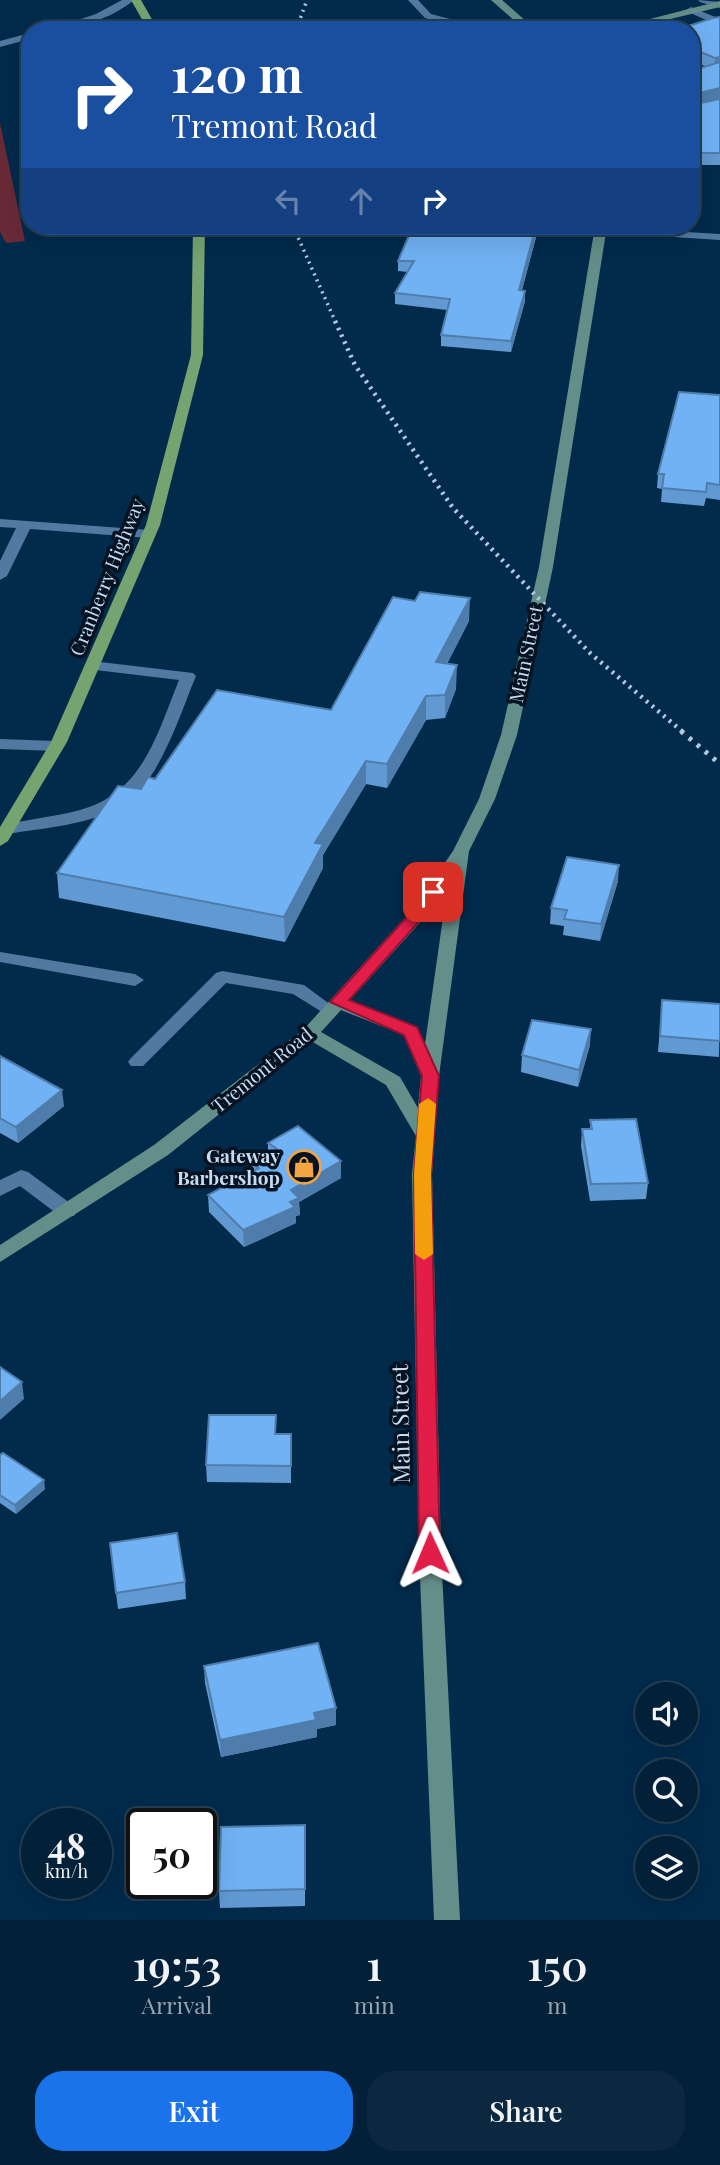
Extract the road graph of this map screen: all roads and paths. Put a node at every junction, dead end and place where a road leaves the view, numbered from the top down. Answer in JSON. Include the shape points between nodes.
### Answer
{"nodes":[{"id":1,"x":129,"y":0,"type":"edge"},
{"id":2,"x":136,"y":0,"type":"edge"},
{"id":3,"x":413,"y":0,"type":"edge"},
{"id":4,"x":496,"y":0,"type":"edge"},
{"id":5,"x":703,"y":0,"type":"edge"},
{"id":6,"x":719,"y":4,"type":"edge"},
{"id":7,"x":691,"y":10,"type":"junction"},
{"id":8,"x":82,"y":21,"type":"edge"},
{"id":9,"x":148,"y":21,"type":"edge"},
{"id":10,"x":446,"y":21,"type":"edge"},
{"id":11,"x":521,"y":21,"type":"edge"},
{"id":12,"x":648,"y":21,"type":"edge"},
{"id":13,"x":716,"y":21,"type":"edge"},
{"id":14,"x":21,"y":38,"type":"edge"},
{"id":15,"x":0,"y":44,"type":"edge"},
{"id":16,"x":199,"y":235,"type":"edge"},
{"id":17,"x":600,"y":235,"type":"edge"},
{"id":18,"x":694,"y":235,"type":"edge"},
{"id":19,"x":720,"y":237,"type":"edge"},
{"id":20,"x":0,"y":523,"type":"edge"},
{"id":21,"x":25,"y":525,"type":"junction"},
{"id":22,"x":149,"y":534,"type":"junction"},
{"id":23,"x":0,"y":576,"type":"edge"},
{"id":24,"x":92,"y":666,"type":"junction"},
{"id":25,"x":0,"y":744,"type":"edge"},
{"id":26,"x":56,"y":746,"type":"junction"},
{"id":27,"x":4,"y":835,"type":"edge"},
{"id":28,"x":461,"y":851,"type":"junction"},
{"id":29,"x":0,"y":957,"type":"edge"},
{"id":30,"x":135,"y":980,"type":"dead end"},
{"id":31,"x":334,"y":1007,"type":"junction"},
{"id":32,"x":310,"y":1033,"type":"junction"},
{"id":33,"x":137,"y":1062,"type":"dead end"},
{"id":34,"x":430,"y":1076,"type":"junction"},
{"id":35,"x":425,"y":1136,"type":"junction"},
{"id":36,"x":0,"y":1189,"type":"edge"},
{"id":37,"x":67,"y":1211,"type":"junction"},
{"id":38,"x":0,"y":1253,"type":"edge"},
{"id":39,"x":447,"y":1920,"type":"edge"}],
"edges":[{"from":1,"to":8,"type":"street"},
{"from":2,"to":9,"type":"main road"},
{"from":3,"to":10,"type":"street","via":[[428,16]]},
{"from":4,"to":11,"type":"main road"},
{"from":5,"to":6,"type":"street"},
{"from":6,"to":7,"type":"main road"},
{"from":7,"to":12,"type":"main road"},
{"from":7,"to":13,"type":"street"},
{"from":14,"to":15,"type":"street"},
{"from":16,"to":22,"type":"main road","name":"Cranberry Highway","via":[[197,355]]},
{"from":17,"to":28,"type":"main road","name":"Main Street","via":[[544,576],[509,735],[487,799]]},
{"from":18,"to":19,"type":"street"},
{"from":20,"to":21,"type":"street"},
{"from":21,"to":22,"type":"street"},
{"from":21,"to":23,"type":"street"},
{"from":22,"to":24,"type":"main road","name":"Cranberry Highway"},
{"from":24,"to":26,"type":"main road","name":"Cranberry Highway"},
{"from":24,"to":27,"type":"street","via":[[188,676],[158,747],[124,797],[75,818]]},
{"from":25,"to":26,"type":"street"},
{"from":26,"to":27,"type":"main road","name":"Cranberry Highway"},
{"from":28,"to":31,"type":"main road","name":"Tremont Road","via":[[419,913]]},
{"from":28,"to":34,"type":"main road","name":"Main Street"},
{"from":29,"to":30,"type":"street"},
{"from":31,"to":32,"type":"main road","name":"Tremont Road"},
{"from":31,"to":33,"type":"street","via":[[298,989],[222,977]]},
{"from":31,"to":34,"type":"main road","name":"Main Street","via":[[411,1031]]},
{"from":32,"to":35,"type":"main road","via":[[393,1081]]},
{"from":32,"to":37,"type":"main road","name":"Tremont Road","via":[[161,1150]]},
{"from":34,"to":35,"type":"main road","name":"Main Street"},
{"from":35,"to":39,"type":"main road","name":"Main Street","via":[[430,1553]]},
{"from":36,"to":37,"type":"street","via":[[21,1177]]},
{"from":37,"to":38,"type":"main road","name":"Tremont Road"}]}
